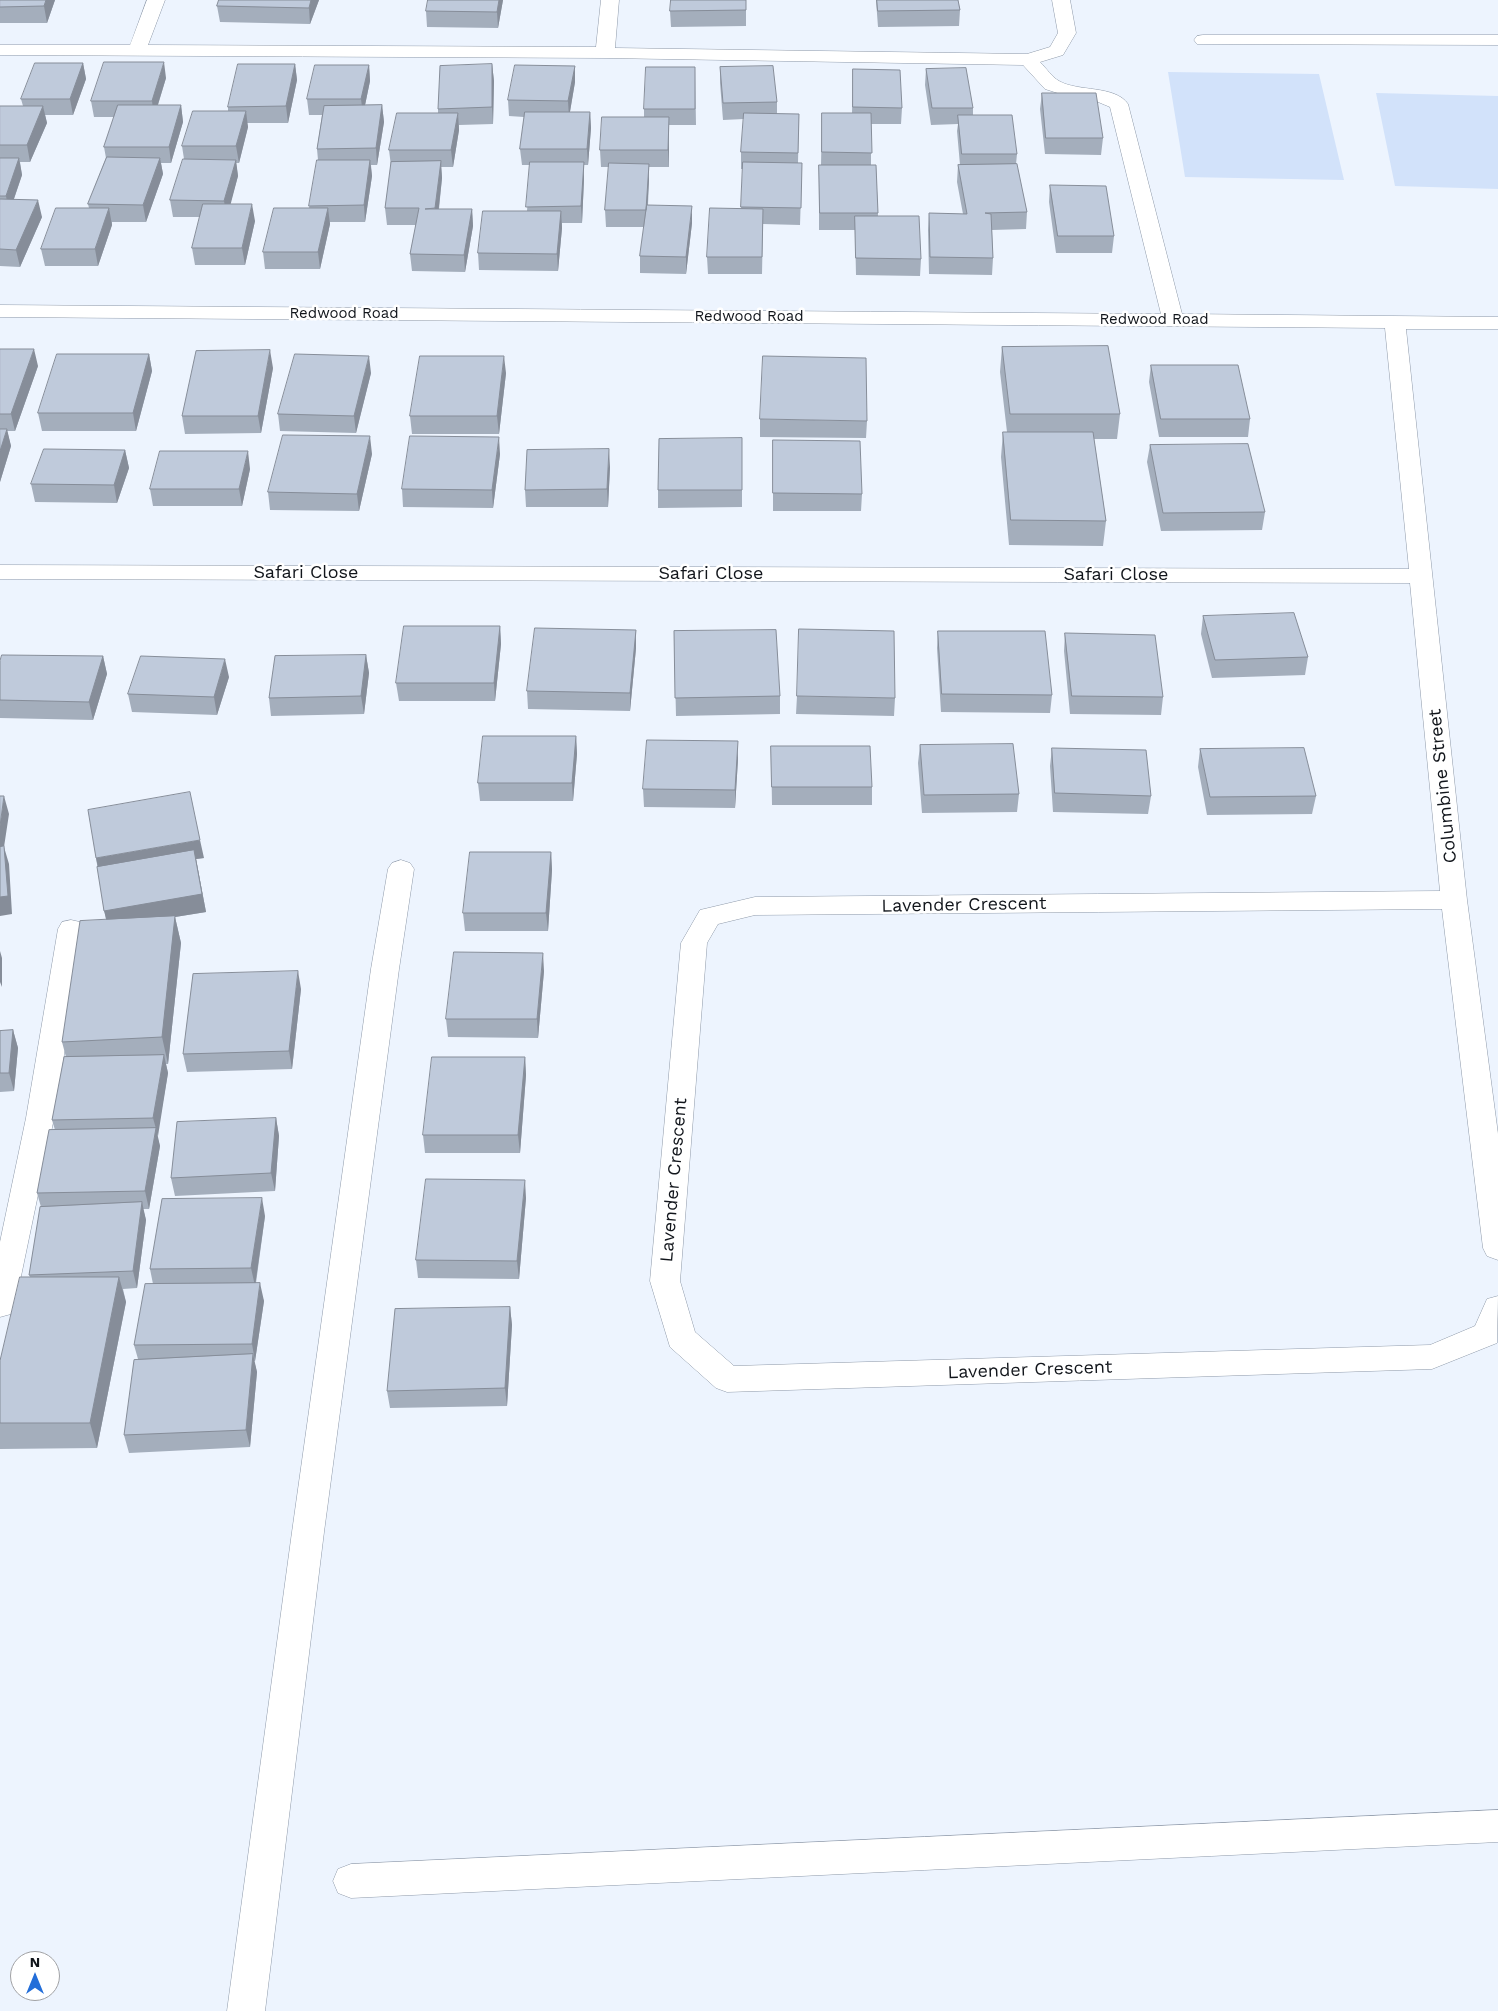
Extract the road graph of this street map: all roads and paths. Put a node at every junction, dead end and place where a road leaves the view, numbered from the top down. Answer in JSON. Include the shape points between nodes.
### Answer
{"nodes":[{"id":1,"x":156,"y":0,"type":"edge"},
{"id":2,"x":610,"y":0,"type":"edge"},
{"id":3,"x":1062,"y":0,"type":"edge"},
{"id":4,"x":1202,"y":40,"type":"dead end"},
{"id":5,"x":1498,"y":40,"type":"edge"},
{"id":6,"x":0,"y":50,"type":"edge"},
{"id":7,"x":137,"y":51,"type":"junction"},
{"id":8,"x":605,"y":53,"type":"junction"},
{"id":9,"x":1028,"y":60,"type":"junction"},
{"id":10,"x":0,"y":311,"type":"edge"},
{"id":11,"x":1173,"y":321,"type":"junction"},
{"id":12,"x":1394,"y":322,"type":"junction"},
{"id":13,"x":1498,"y":323,"type":"edge"},
{"id":14,"x":0,"y":572,"type":"edge"},
{"id":15,"x":1421,"y":576,"type":"junction"},
{"id":16,"x":402,"y":869,"type":"dead end"},
{"id":17,"x":1454,"y":900,"type":"junction"},
{"id":18,"x":71,"y":930,"type":"dead end"},
{"id":19,"x":1498,"y":1248,"type":"edge"},
{"id":20,"x":0,"y":1305,"type":"edge"},
{"id":21,"x":1498,"y":1308,"type":"edge"},
{"id":22,"x":1498,"y":1826,"type":"edge"},
{"id":23,"x":351,"y":1881,"type":"dead end"},
{"id":24,"x":246,"y":2011,"type":"edge"}],
"edges":[{"from":1,"to":7,"type":"street"},
{"from":2,"to":8,"type":"street"},
{"from":3,"to":9,"type":"street","via":[[1067,33],[1057,51]]},
{"from":4,"to":5,"type":"street"},
{"from":6,"to":7,"type":"street"},
{"from":7,"to":8,"type":"street"},
{"from":8,"to":9,"type":"street"},
{"from":9,"to":11,"type":"street","via":[[1052,85],[1095,94],[1119,104]]},
{"from":10,"to":11,"type":"street","name":"Redwood Road"},
{"from":11,"to":12,"type":"street","name":"Redwood Road"},
{"from":12,"to":13,"type":"street","name":"Redwood Road"},
{"from":12,"to":15,"type":"street","name":"Columbine Street"},
{"from":14,"to":15,"type":"street","name":"Safari Close"},
{"from":15,"to":17,"type":"street","name":"Columbine Street"},
{"from":16,"to":24,"type":"street","via":[[385,969],[309,1523]]},
{"from":17,"to":19,"type":"street","name":"Columbine Street"},
{"from":17,"to":21,"type":"street","name":"Lavender Crescent","via":[[755,906],[709,917],[694,943],[665,1281],[681,1338],[728,1379],[1432,1357],[1486,1334]]},
{"from":18,"to":20,"type":"street","via":[[50,1072],[23,1214]]},
{"from":22,"to":23,"type":"street"}]}
